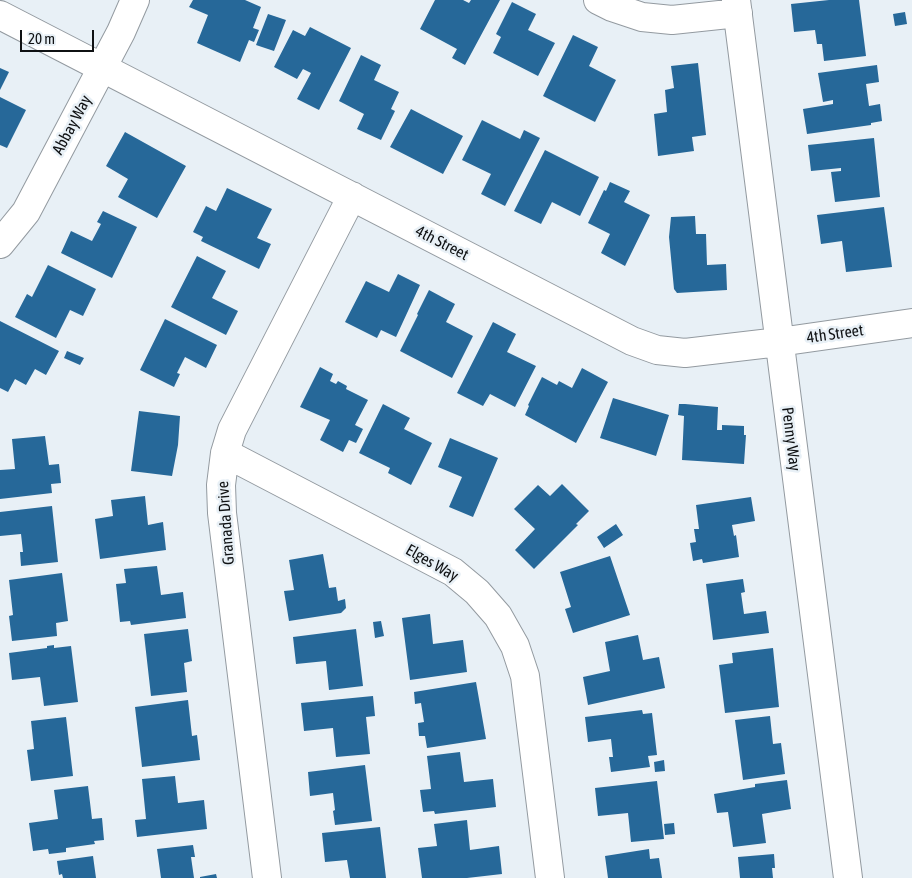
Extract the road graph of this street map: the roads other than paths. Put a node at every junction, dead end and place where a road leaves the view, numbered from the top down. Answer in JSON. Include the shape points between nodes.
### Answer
{"nodes":[{"id":1,"x":136,"y":0,"type":"edge"},
{"id":2,"x":598,"y":0,"type":"edge"},
{"id":3,"x":737,"y":6,"type":"edge"},
{"id":4,"x":0,"y":15,"type":"edge"},
{"id":5,"x":102,"y":67,"type":"junction"},
{"id":6,"x":352,"y":196,"type":"junction"},
{"id":7,"x":0,"y":244,"type":"edge"},
{"id":8,"x":912,"y":323,"type":"edge"},
{"id":9,"x":779,"y":342,"type":"junction"},
{"id":10,"x":225,"y":454,"type":"junction"},
{"id":11,"x":267,"y":878,"type":"edge"},
{"id":12,"x":550,"y":878,"type":"edge"},
{"id":13,"x":848,"y":878,"type":"edge"}],
"edges":[{"from":1,"to":5,"type":"street","name":"Abbay Way"},
{"from":2,"to":3,"type":"street","via":[[642,17],[672,20]]},
{"from":3,"to":9,"type":"street","name":"Penny Way"},
{"from":4,"to":5,"type":"street","name":"4th Street"},
{"from":5,"to":6,"type":"street","name":"4th Street"},
{"from":5,"to":7,"type":"street","name":"Abbay Way","via":[[26,212]]},
{"from":6,"to":9,"type":"street","name":"4th Street","via":[[632,341],[657,350],[685,353]]},
{"from":6,"to":10,"type":"street","name":"Granada Drive","via":[[232,430]]},
{"from":8,"to":9,"type":"street","name":"4th Street"},
{"from":9,"to":13,"type":"street","name":"Penny Way"},
{"from":10,"to":11,"type":"street","name":"Granada Drive","via":[[220,485],[222,513]]},
{"from":10,"to":12,"type":"street","name":"Elges Way","via":[[453,572],[498,616],[514,646],[524,676]]}]}
